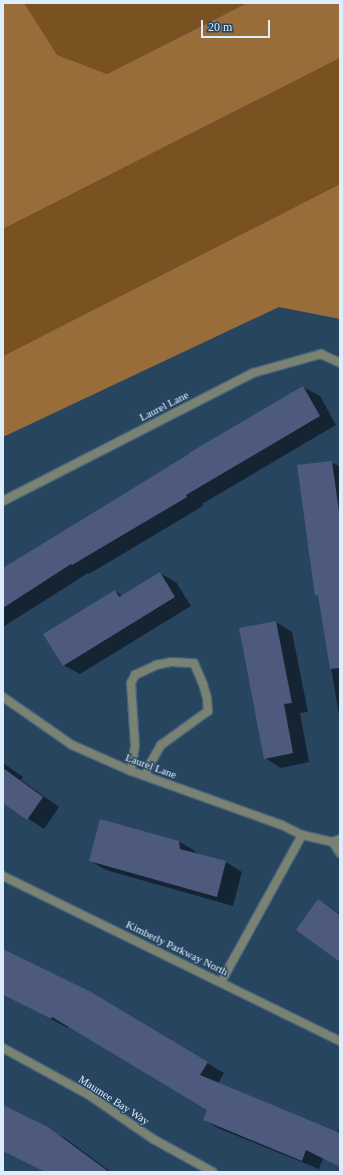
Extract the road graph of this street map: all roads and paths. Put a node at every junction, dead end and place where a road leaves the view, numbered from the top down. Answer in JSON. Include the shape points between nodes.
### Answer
{"nodes":[{"id":1,"x":340,"y":363,"type":"edge"},
{"id":2,"x":3,"y":501,"type":"edge"},
{"id":3,"x":3,"y":696,"type":"edge"},
{"id":4,"x":131,"y":771,"type":"junction"},
{"id":5,"x":145,"y":776,"type":"junction"},
{"id":6,"x":302,"y":835,"type":"junction"},
{"id":7,"x":336,"y":841,"type":"edge"},
{"id":8,"x":340,"y":853,"type":"edge"},
{"id":9,"x":3,"y":876,"type":"edge"},
{"id":10,"x":220,"y":982,"type":"junction"},
{"id":11,"x":340,"y":1041,"type":"edge"},
{"id":12,"x":3,"y":1048,"type":"edge"},
{"id":13,"x":213,"y":1172,"type":"edge"}],
"edges":[{"from":1,"to":2,"type":"street","name":"Laurel Lane","via":[[321,354],[254,373]]},
{"from":3,"to":4,"type":"street","name":"Laurel Lane","via":[[72,745]]},
{"from":4,"to":5,"type":"street","name":"Laurel Lane"},
{"from":4,"to":5,"type":"street","via":[[135,745],[131,683],[135,675],[156,665],[172,662],[194,663],[203,684],[208,711],[161,745]]},
{"from":5,"to":6,"type":"street","name":"Laurel Lane","via":[[282,825]]},
{"from":6,"to":7,"type":"street","name":"Laurel Lane"},
{"from":6,"to":10,"type":"street"},
{"from":7,"to":8,"type":"street"},
{"from":9,"to":10,"type":"street","name":"Kimberly Parkway North"},
{"from":10,"to":11,"type":"street","name":"Kimberly Parkway North"},
{"from":12,"to":13,"type":"street","name":"Maumee Bay Way","via":[[89,1095],[153,1139]]}]}
